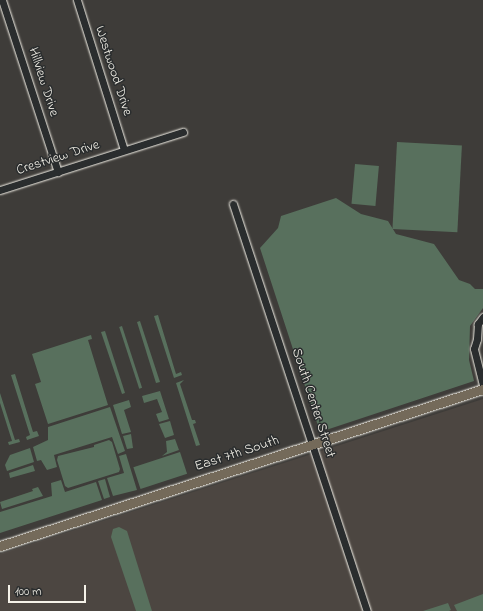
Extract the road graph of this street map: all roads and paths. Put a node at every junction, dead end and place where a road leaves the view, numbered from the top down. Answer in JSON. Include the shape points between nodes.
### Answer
{"nodes":[{"id":1,"x":2,"y":0,"type":"edge"},
{"id":2,"x":77,"y":0,"type":"edge"},
{"id":3,"x":183,"y":132,"type":"dead end"},
{"id":4,"x":124,"y":150,"type":"junction"},
{"id":5,"x":58,"y":172,"type":"junction"},
{"id":6,"x":0,"y":190,"type":"edge"},
{"id":7,"x":233,"y":204,"type":"dead end"},
{"id":8,"x":483,"y":316,"type":"edge"},
{"id":9,"x":480,"y":364,"type":"edge"},
{"id":10,"x":483,"y":388,"type":"edge"},
{"id":11,"x":314,"y":444,"type":"junction"},
{"id":12,"x":0,"y":546,"type":"edge"},
{"id":13,"x":367,"y":611,"type":"edge"}],
"edges":[{"from":1,"to":5,"type":"street","name":"Hillview Drive"},
{"from":2,"to":4,"type":"street","name":"Westwood Drive"},
{"from":3,"to":4,"type":"street","name":"Crestview Drive"},
{"from":4,"to":5,"type":"street","name":"Crestview Drive"},
{"from":5,"to":6,"type":"street","name":"Crestview Drive"},
{"from":7,"to":11,"type":"street","name":"South Center Street"},
{"from":8,"to":9,"type":"street","via":[[478,324],[474,349]]},
{"from":9,"to":10,"type":"street"},
{"from":10,"to":11,"type":"main road","name":"East 7th South"},
{"from":11,"to":12,"type":"main road","name":"East 7th South"},
{"from":11,"to":13,"type":"street","name":"South Center Street"}]}
